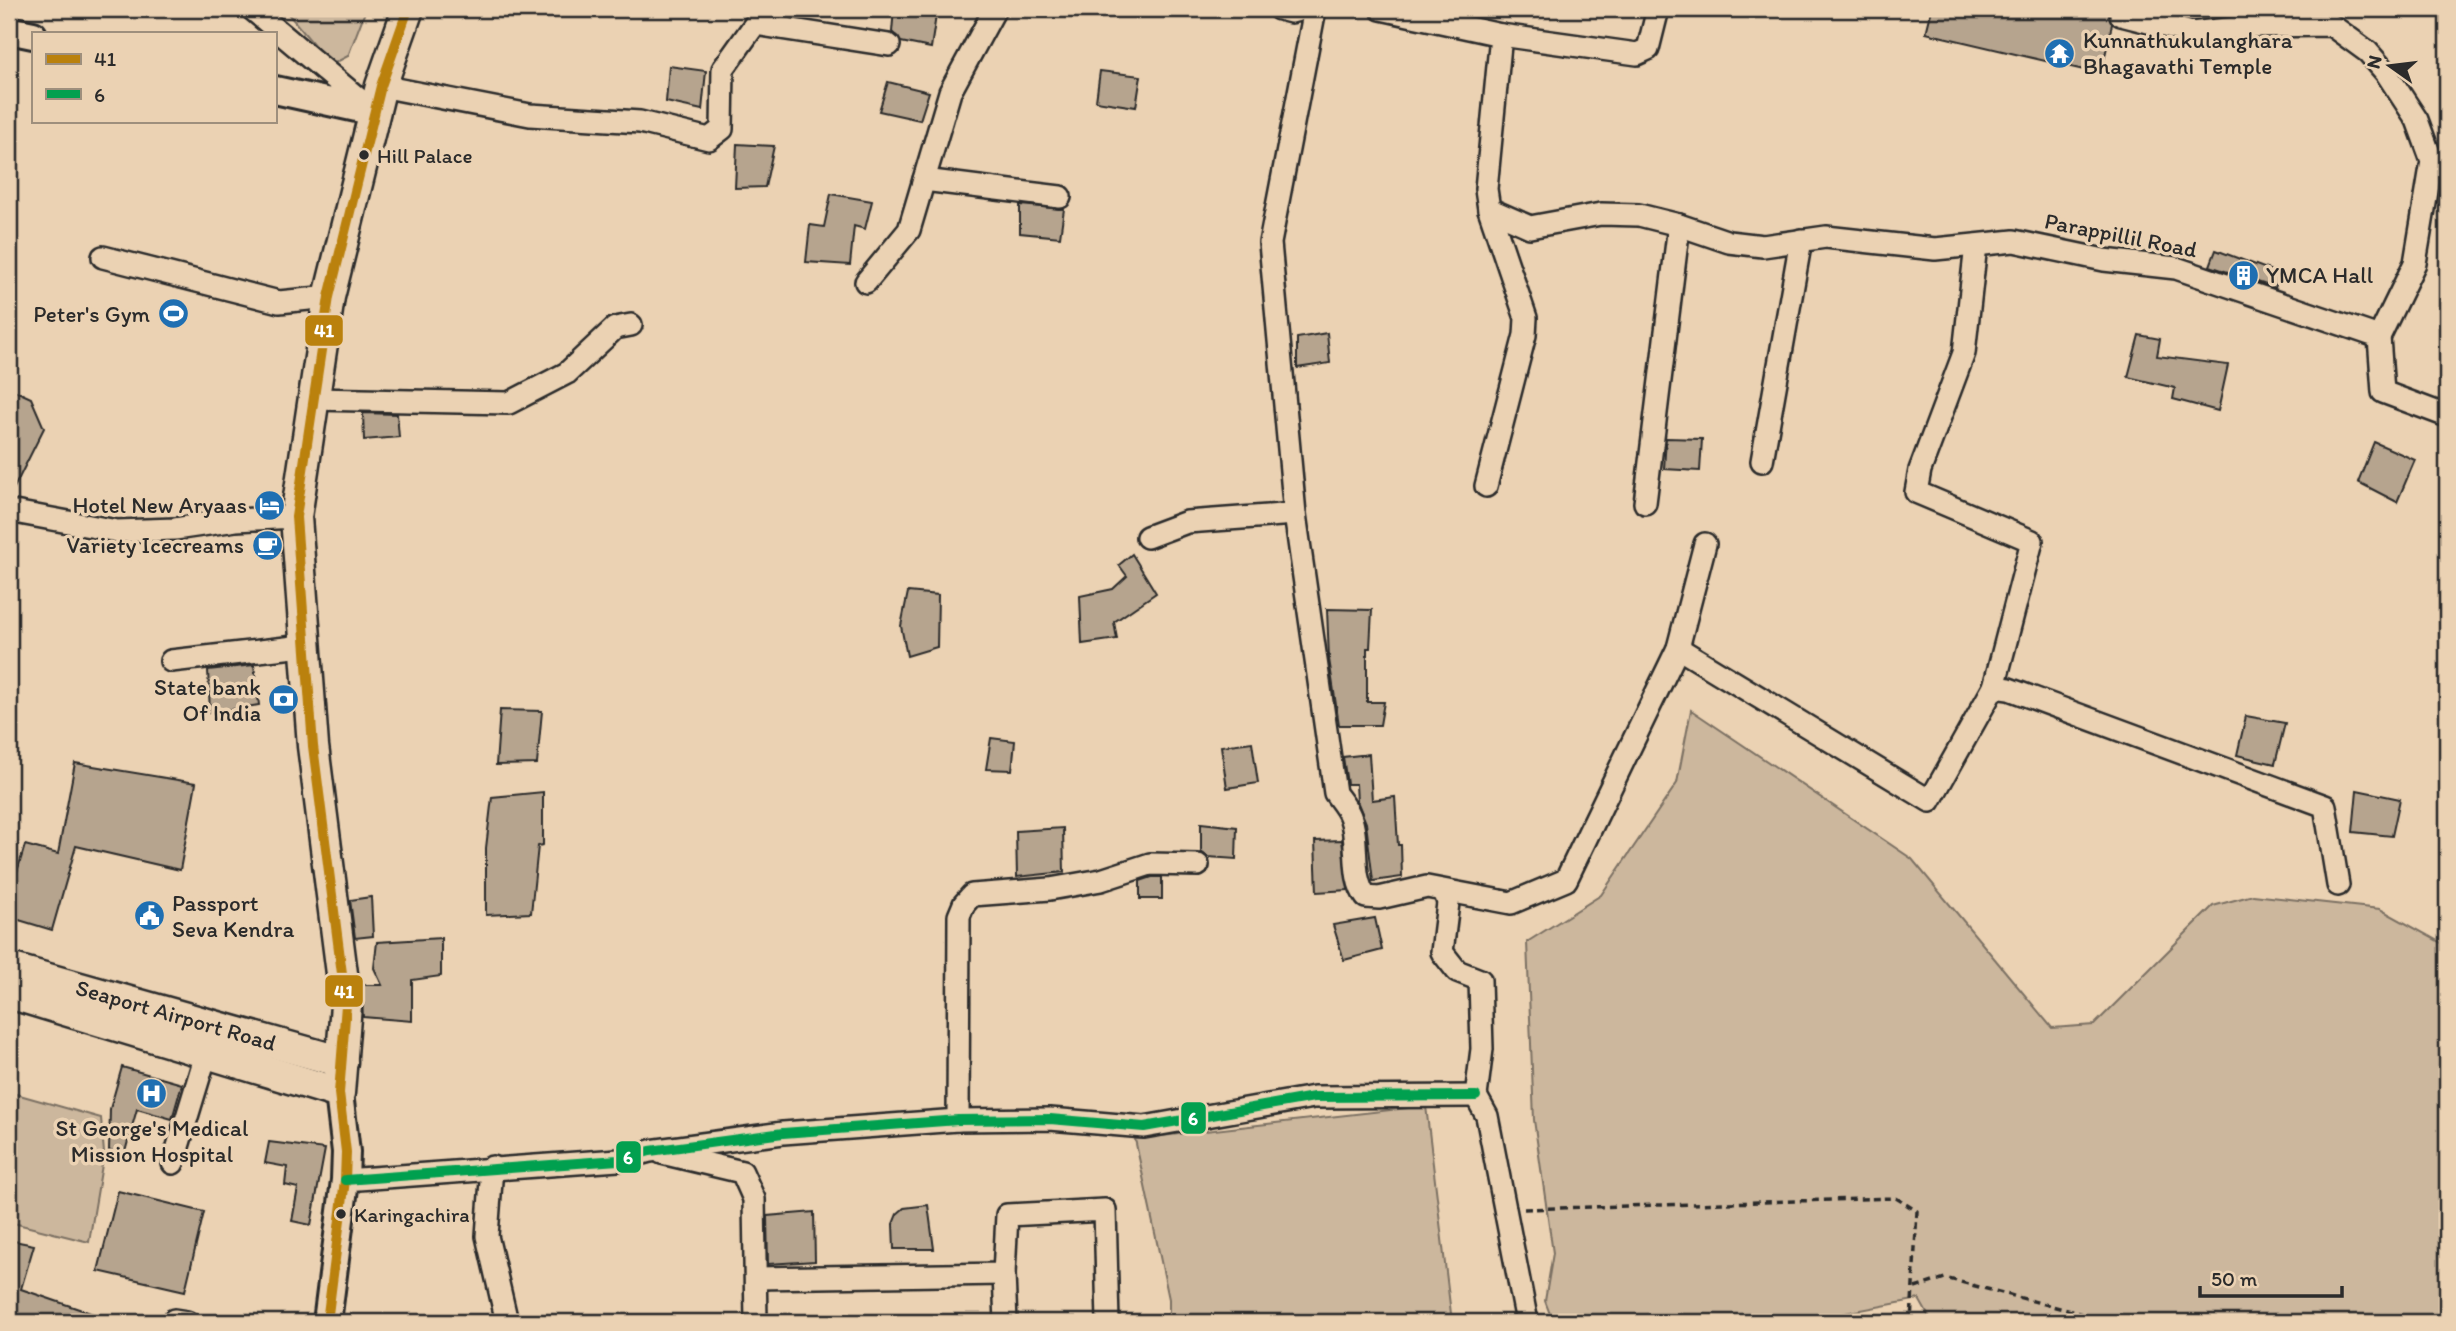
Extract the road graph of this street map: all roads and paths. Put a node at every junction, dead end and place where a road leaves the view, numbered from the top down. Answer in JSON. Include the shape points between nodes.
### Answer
{"nodes":[{"id":1,"x":252,"y":9,"type":"edge"},
{"id":2,"x":408,"y":9,"type":"edge"},
{"id":3,"x":995,"y":9,"type":"edge"},
{"id":4,"x":1279,"y":9,"type":"edge"},
{"id":5,"x":1302,"y":9,"type":"edge"},
{"id":6,"x":1315,"y":9,"type":"edge"},
{"id":7,"x":1381,"y":9,"type":"edge"},
{"id":8,"x":1658,"y":9,"type":"edge"},
{"id":9,"x":2122,"y":9,"type":"edge"},
{"id":10,"x":9,"y":30,"type":"edge"},
{"id":11,"x":32,"y":36,"type":"edge"},
{"id":12,"x":1501,"y":36,"type":"junction"},
{"id":13,"x":889,"y":45,"type":"dead end"},
{"id":14,"x":276,"y":90,"type":"edge"},
{"id":15,"x":378,"y":99,"type":"junction"},
{"id":16,"x":924,"y":180,"type":"junction"},
{"id":17,"x":1060,"y":197,"type":"dead end"},
{"id":18,"x":1489,"y":209,"type":"junction"},
{"id":19,"x":1679,"y":225,"type":"junction"},
{"id":20,"x":1801,"y":240,"type":"junction"},
{"id":21,"x":1976,"y":245,"type":"junction"},
{"id":22,"x":103,"y":257,"type":"dead end"},
{"id":23,"x":866,"y":282,"type":"dead end"},
{"id":24,"x":329,"y":297,"type":"junction"},
{"id":25,"x":631,"y":325,"type":"dead end"},
{"id":26,"x":2379,"y":337,"type":"junction"},
{"id":27,"x":312,"y":399,"type":"junction"},
{"id":28,"x":2447,"y":416,"type":"edge"},
{"id":29,"x":1762,"y":461,"type":"dead end"},
{"id":30,"x":1486,"y":486,"type":"dead end"},
{"id":31,"x":1645,"y":503,"type":"dead end"},
{"id":32,"x":9,"y":511,"type":"edge"},
{"id":33,"x":1295,"y":513,"type":"junction"},
{"id":34,"x":296,"y":517,"type":"junction"},
{"id":35,"x":1147,"y":537,"type":"dead end"},
{"id":36,"x":1704,"y":544,"type":"dead end"},
{"id":37,"x":303,"y":646,"type":"junction"},
{"id":38,"x":1678,"y":648,"type":"junction"},
{"id":39,"x":172,"y":661,"type":"dead end"},
{"id":40,"x":1994,"y":687,"type":"junction"},
{"id":41,"x":1198,"y":865,"type":"dead end"},
{"id":42,"x":2338,"y":886,"type":"dead end"},
{"id":43,"x":1445,"y":893,"type":"junction"},
{"id":44,"x":9,"y":968,"type":"edge"},
{"id":45,"x":9,"y":993,"type":"edge"},
{"id":46,"x":9,"y":1006,"type":"edge"},
{"id":47,"x":104,"y":1023,"type":"junction"},
{"id":48,"x":207,"y":1051,"type":"junction"},
{"id":49,"x":342,"y":1062,"type":"junction"},
{"id":50,"x":339,"y":1093,"type":"junction"},
{"id":51,"x":1476,"y":1096,"type":"junction"},
{"id":52,"x":958,"y":1120,"type":"junction"},
{"id":53,"x":650,"y":1151,"type":"junction"},
{"id":54,"x":173,"y":1163,"type":"dead end"},
{"id":55,"x":492,"y":1167,"type":"junction"},
{"id":56,"x":345,"y":1180,"type":"junction"},
{"id":57,"x":1504,"y":1209,"type":"junction"},
{"id":58,"x":1004,"y":1274,"type":"junction"},
{"id":59,"x":757,"y":1278,"type":"junction"},
{"id":60,"x":1915,"y":1288,"type":"junction"},
{"id":61,"x":327,"y":1322,"type":"edge"},
{"id":62,"x":508,"y":1322,"type":"edge"},
{"id":63,"x":756,"y":1322,"type":"edge"},
{"id":64,"x":1006,"y":1322,"type":"edge"},
{"id":65,"x":1108,"y":1322,"type":"edge"},
{"id":66,"x":1527,"y":1322,"type":"edge"},
{"id":67,"x":1911,"y":1322,"type":"edge"},
{"id":68,"x":2113,"y":1322,"type":"edge"}],
"edges":[{"from":1,"to":15,"type":"street"},
{"from":2,"to":15,"type":"highway"},
{"from":3,"to":16,"type":"street","via":[[950,92]]},
{"from":4,"to":5,"type":"street"},
{"from":6,"to":33,"type":"street","via":[[1270,243]]},
{"from":7,"to":12,"type":"street"},
{"from":8,"to":12,"type":"street","via":[[1647,49],[1637,54]]},
{"from":9,"to":26,"type":"street","via":[[2121,15],[2192,33],[2252,26],[2331,25],[2368,52],[2387,74],[2417,120],[2432,161],[2415,263]]},
{"from":10,"to":11,"type":"main road"},
{"from":12,"to":18,"type":"street","via":[[1486,189]]},
{"from":13,"to":15,"type":"street","via":[[755,24],[723,69],[722,130],[709,139],[640,122]]},
{"from":14,"to":15,"type":"main road"},
{"from":15,"to":24,"type":"highway"},
{"from":16,"to":17,"type":"street"},
{"from":16,"to":23,"type":"street","via":[[909,230]]},
{"from":18,"to":19,"type":"street","name":"Parappillil Road","via":[[1530,227],[1601,214],[1639,215]]},
{"from":18,"to":30,"type":"street","via":[[1526,318]]},
{"from":19,"to":20,"type":"street","name":"Parappillil Road","via":[[1730,242],[1763,246]]},
{"from":19,"to":31,"type":"street"},
{"from":20,"to":21,"type":"street","name":"Parappillil Road","via":[[1826,237],[1935,249]]},
{"from":20,"to":29,"type":"street"},
{"from":21,"to":26,"type":"street","name":"Parappillil Road","via":[[2014,241],[2105,260],[2176,268]]},
{"from":21,"to":40,"type":"street","via":[[1964,353],[1916,492],[2032,541]]},
{"from":22,"to":24,"type":"street","via":[[279,302]]},
{"from":24,"to":27,"type":"highway"},
{"from":25,"to":27,"type":"street","via":[[615,328],[567,373],[509,403]]},
{"from":26,"to":28,"type":"street","via":[[2383,393]]},
{"from":27,"to":34,"type":"highway"},
{"from":32,"to":34,"type":"street","via":[[117,531]]},
{"from":33,"to":35,"type":"street","via":[[1187,523]]},
{"from":33,"to":43,"type":"street","via":[[1335,793],[1350,816],[1359,887],[1366,897],[1379,898],[1427,887]]},
{"from":34,"to":37,"type":"highway"},
{"from":36,"to":38,"type":"street"},
{"from":37,"to":39,"type":"street"},
{"from":37,"to":49,"type":"highway","via":[[346,1005]]},
{"from":38,"to":40,"type":"street","via":[[1930,801]]},
{"from":38,"to":43,"type":"street","via":[[1566,880],[1511,903]]},
{"from":40,"to":42,"type":"street","via":[[2325,806]]},
{"from":41,"to":52,"type":"street","via":[[1150,864],[1101,880],[972,895],[959,916]]},
{"from":43,"to":51,"type":"street","via":[[1448,903],[1442,952],[1457,971],[1480,980],[1482,1049]]},
{"from":44,"to":49,"type":"highway","name":"Seaport Airport Road"},
{"from":45,"to":47,"type":"highway","name":"Seaport Airport Road"},
{"from":46,"to":47,"type":"street","via":[[46,1017]]},
{"from":47,"to":48,"type":"highway","name":"Seaport Airport Road"},
{"from":48,"to":50,"type":"highway","name":"Seaport Airport Road"},
{"from":48,"to":54,"type":"street"},
{"from":49,"to":50,"type":"highway"},
{"from":50,"to":56,"type":"main road"},
{"from":51,"to":52,"type":"street","via":[[1314,1097],[1144,1127],[1050,1119]]},
{"from":51,"to":57,"type":"street","via":[[1487,1116]]},
{"from":52,"to":53,"type":"street","via":[[783,1132]]},
{"from":53,"to":55,"type":"street","via":[[618,1160]]},
{"from":53,"to":59,"type":"street","via":[[742,1172],[754,1199]]},
{"from":55,"to":56,"type":"street"},
{"from":55,"to":62,"type":"street","via":[[487,1236]]},
{"from":56,"to":61,"type":"main road"},
{"from":57,"to":60,"type":"path","via":[[1896,1198],[1917,1211]]},
{"from":57,"to":66,"type":"street"},
{"from":58,"to":59,"type":"street"},
{"from":58,"to":64,"type":"street"},
{"from":58,"to":65,"type":"street","via":[[1007,1215],[1105,1210]]},
{"from":59,"to":63,"type":"street"},
{"from":60,"to":67,"type":"path"},
{"from":60,"to":68,"type":"path","via":[[1945,1278]]}]}
